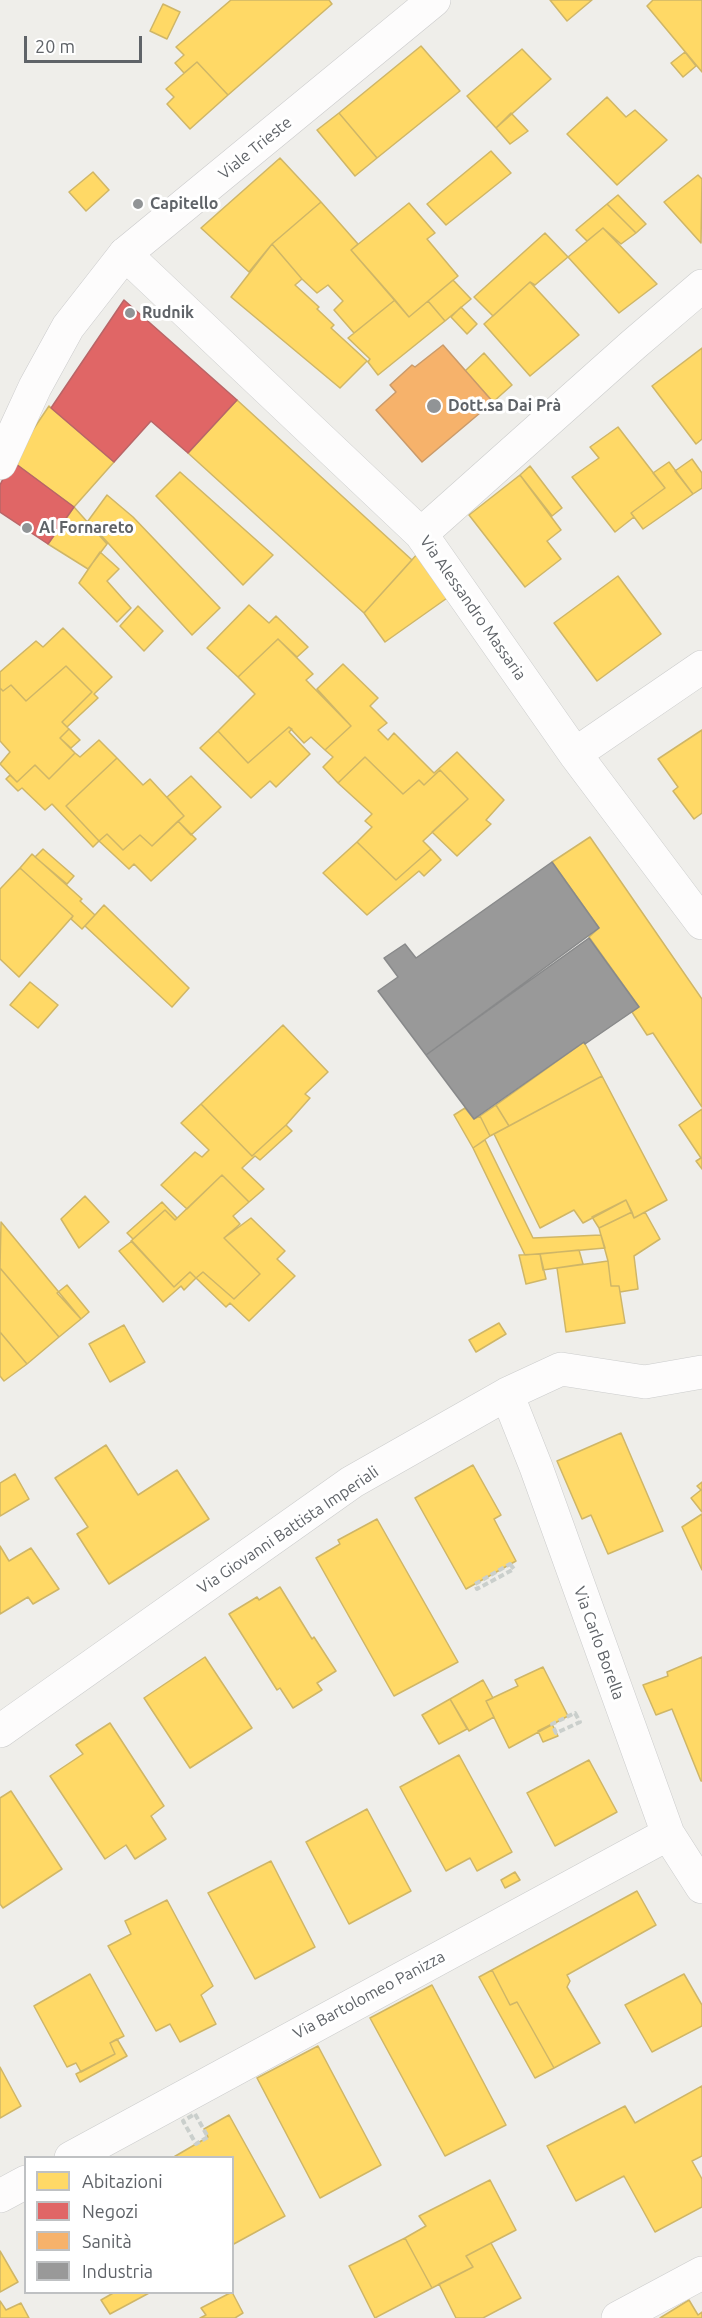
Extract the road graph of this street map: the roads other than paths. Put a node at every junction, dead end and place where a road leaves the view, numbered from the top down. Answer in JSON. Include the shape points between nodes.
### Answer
{"nodes":[{"id":1,"x":434,"y":0,"type":"edge"},
{"id":2,"x":125,"y":254,"type":"junction"},
{"id":3,"x":702,"y":286,"type":"edge"},
{"id":4,"x":0,"y":463,"type":"edge"},
{"id":5,"x":421,"y":534,"type":"junction"},
{"id":6,"x":702,"y":667,"type":"edge"},
{"id":7,"x":575,"y":754,"type":"junction"},
{"id":8,"x":702,"y":923,"type":"edge"},
{"id":9,"x":702,"y":1372,"type":"edge"},
{"id":10,"x":507,"y":1394,"type":"junction"},
{"id":11,"x":0,"y":1731,"type":"edge"},
{"id":12,"x":668,"y":1834,"type":"junction"},
{"id":13,"x":702,"y":1887,"type":"edge"},
{"id":14,"x":73,"y":2156,"type":"edge"},
{"id":15,"x":24,"y":2183,"type":"edge"},
{"id":16,"x":0,"y":2196,"type":"edge"},
{"id":17,"x":702,"y":2273,"type":"edge"},
{"id":18,"x":618,"y":2318,"type":"edge"}],
"edges":[{"from":1,"to":2,"type":"street","name":"Viale Trieste"},
{"from":2,"to":4,"type":"street","name":"Viale Trieste","via":[[68,327]]},
{"from":2,"to":5,"type":"street","name":"Via Alessandro Massaria"},
{"from":3,"to":5,"type":"street"},
{"from":5,"to":7,"type":"street","name":"Via Alessandro Massaria"},
{"from":6,"to":7,"type":"street"},
{"from":7,"to":8,"type":"street","name":"Via Alessandro Massaria"},
{"from":9,"to":10,"type":"street","name":"Via Giovanni Battista Imperiali","via":[[645,1382],[561,1369]]},
{"from":10,"to":11,"type":"street","name":"Via Giovanni Battista Imperiali","via":[[352,1482]]},
{"from":10,"to":12,"type":"street","name":"Via Carlo Borella"},
{"from":12,"to":13,"type":"street","name":"Via Carlo Borella"},
{"from":12,"to":14,"type":"street","name":"Via Bartolomeo Panizza"},
{"from":15,"to":16,"type":"street"},
{"from":17,"to":18,"type":"street"}]}
